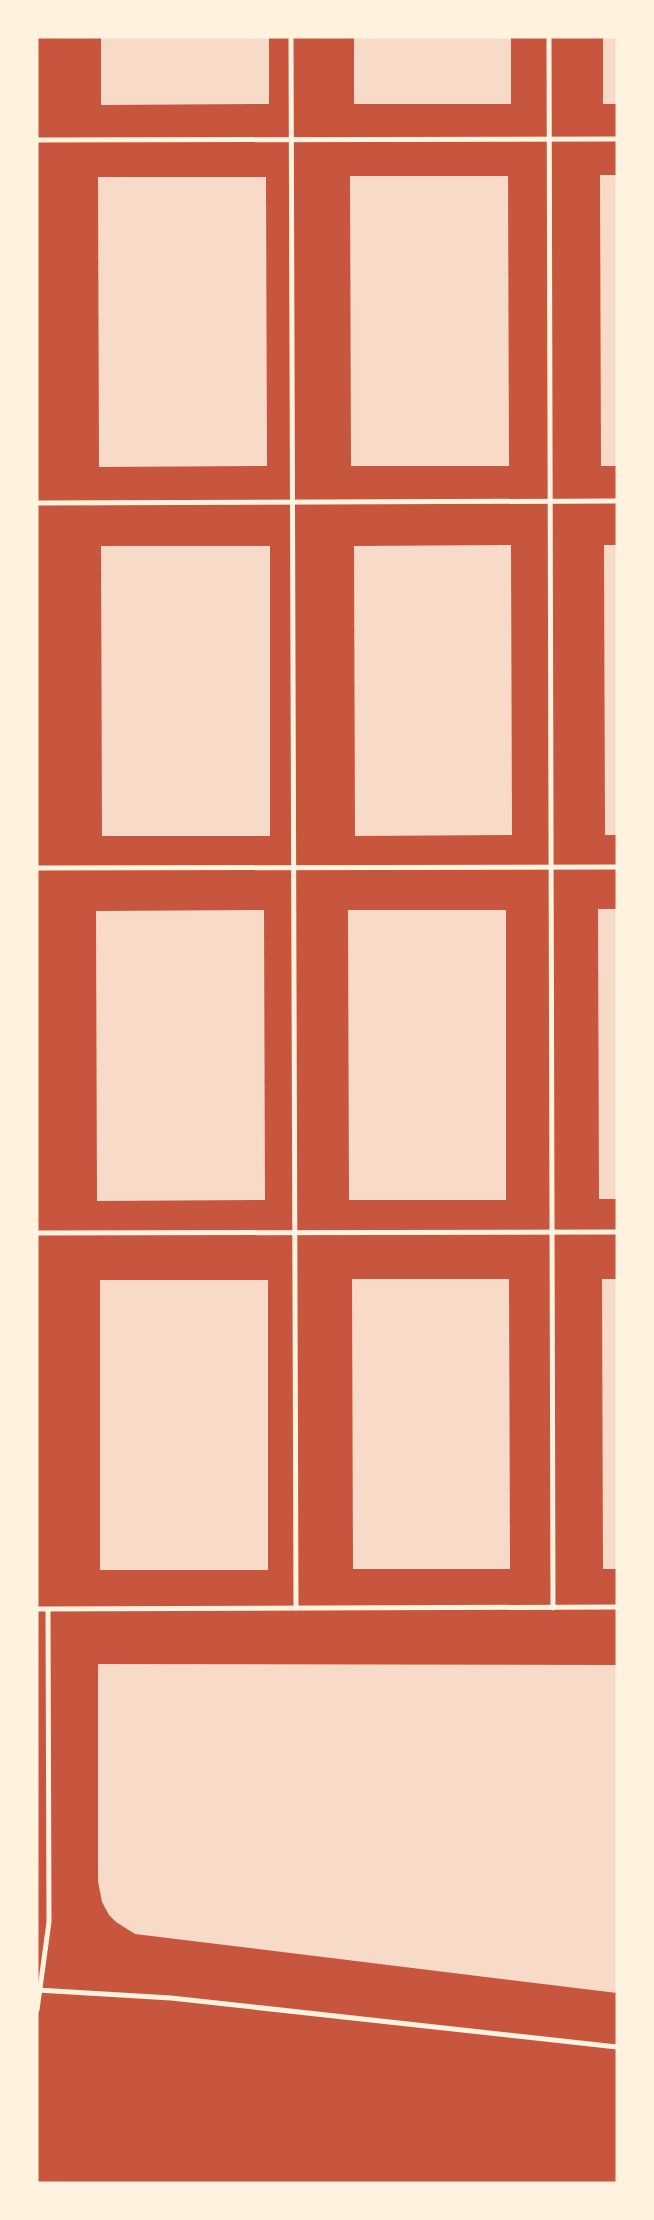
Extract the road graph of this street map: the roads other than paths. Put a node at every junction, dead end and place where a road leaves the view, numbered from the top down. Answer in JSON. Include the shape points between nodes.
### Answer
{"nodes":[{"id":1,"x":291,"y":37,"type":"edge"},
{"id":2,"x":549,"y":37,"type":"edge"},
{"id":3,"x":549,"y":139,"type":"junction"},
{"id":4,"x":617,"y":139,"type":"edge"},
{"id":5,"x":37,"y":140,"type":"edge"},
{"id":6,"x":291,"y":140,"type":"junction"},
{"id":7,"x":550,"y":501,"type":"junction"},
{"id":8,"x":617,"y":501,"type":"edge"},
{"id":9,"x":292,"y":502,"type":"junction"},
{"id":10,"x":37,"y":503,"type":"edge"},
{"id":11,"x":293,"y":867,"type":"junction"},
{"id":12,"x":551,"y":867,"type":"junction"},
{"id":13,"x":617,"y":867,"type":"edge"},
{"id":14,"x":37,"y":868,"type":"edge"},
{"id":15,"x":552,"y":1232,"type":"junction"},
{"id":16,"x":617,"y":1232,"type":"edge"},
{"id":17,"x":37,"y":1233,"type":"edge"},
{"id":18,"x":295,"y":1233,"type":"junction"},
{"id":19,"x":617,"y":1607,"type":"edge"},
{"id":20,"x":296,"y":1608,"type":"junction"},
{"id":21,"x":553,"y":1608,"type":"junction"},
{"id":22,"x":37,"y":1609,"type":"edge"},
{"id":23,"x":48,"y":1609,"type":"junction"},
{"id":24,"x":38,"y":1990,"type":"edge"},
{"id":25,"x":37,"y":2010,"type":"edge"},
{"id":26,"x":617,"y":2047,"type":"edge"}],
"edges":[{"from":1,"to":6,"type":"lane"},
{"from":2,"to":3,"type":"lane"},
{"from":3,"to":4,"type":"lane"},
{"from":3,"to":6,"type":"lane"},
{"from":3,"to":7,"type":"lane"},
{"from":5,"to":6,"type":"lane"},
{"from":6,"to":9,"type":"lane"},
{"from":7,"to":8,"type":"lane"},
{"from":7,"to":9,"type":"lane"},
{"from":7,"to":12,"type":"lane"},
{"from":9,"to":10,"type":"lane"},
{"from":9,"to":11,"type":"lane"},
{"from":11,"to":12,"type":"lane"},
{"from":11,"to":14,"type":"lane"},
{"from":11,"to":18,"type":"lane"},
{"from":12,"to":13,"type":"lane"},
{"from":12,"to":15,"type":"lane"},
{"from":15,"to":16,"type":"lane"},
{"from":15,"to":18,"type":"lane"},
{"from":15,"to":21,"type":"lane"},
{"from":17,"to":18,"type":"lane"},
{"from":18,"to":20,"type":"lane"},
{"from":19,"to":21,"type":"lane"},
{"from":20,"to":21,"type":"lane"},
{"from":20,"to":23,"type":"lane"},
{"from":22,"to":23,"type":"lane"},
{"from":23,"to":24,"type":"lane","via":[[49,1922]]},
{"from":24,"to":25,"type":"lane"},
{"from":24,"to":26,"type":"lane","via":[[171,1998]]}]}
